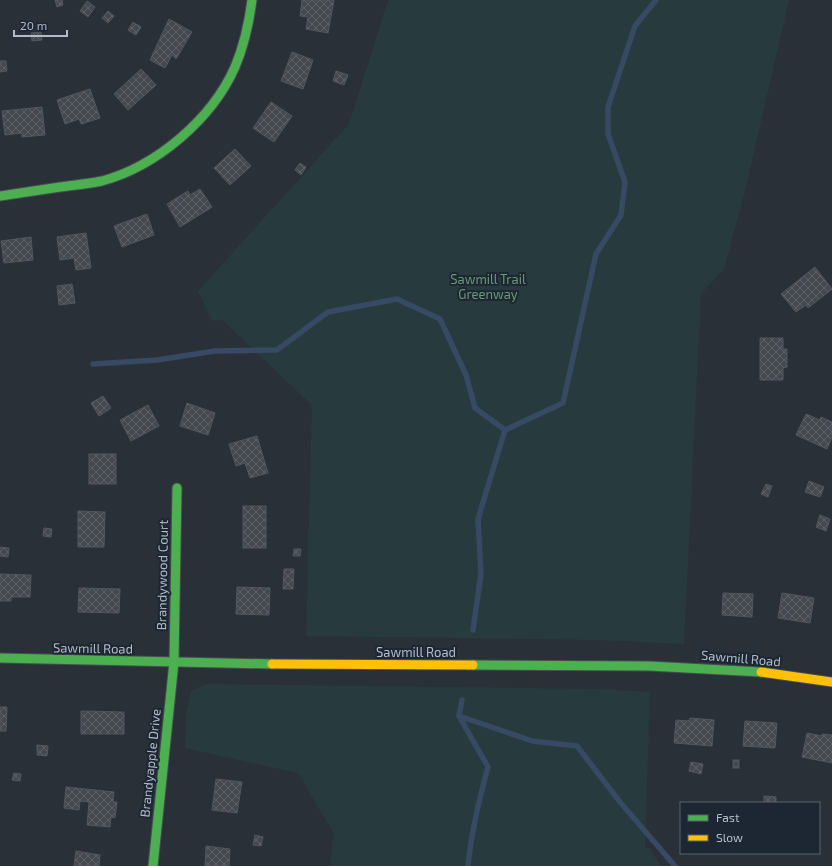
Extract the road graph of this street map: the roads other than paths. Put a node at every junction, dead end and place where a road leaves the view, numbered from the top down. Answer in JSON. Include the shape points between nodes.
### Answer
{"nodes":[{"id":1,"x":252,"y":0,"type":"edge"},
{"id":2,"x":0,"y":196,"type":"edge"},
{"id":3,"x":177,"y":488,"type":"dead end"},
{"id":4,"x":0,"y":658,"type":"edge"},
{"id":5,"x":174,"y":662,"type":"junction"},
{"id":6,"x":832,"y":682,"type":"edge"},
{"id":7,"x":153,"y":866,"type":"edge"}],
"edges":[{"from":1,"to":2,"type":"street","via":[[243,45],[228,83],[211,108],[176,142],[155,157],[107,179]]},
{"from":3,"to":5,"type":"street","name":"Brandywood Court"},
{"from":4,"to":5,"type":"street","name":"Sawmill Road"},
{"from":5,"to":6,"type":"street","name":"Sawmill Road","via":[[721,668]]},
{"from":5,"to":7,"type":"street","name":"Brandyapple Drive"}]}
